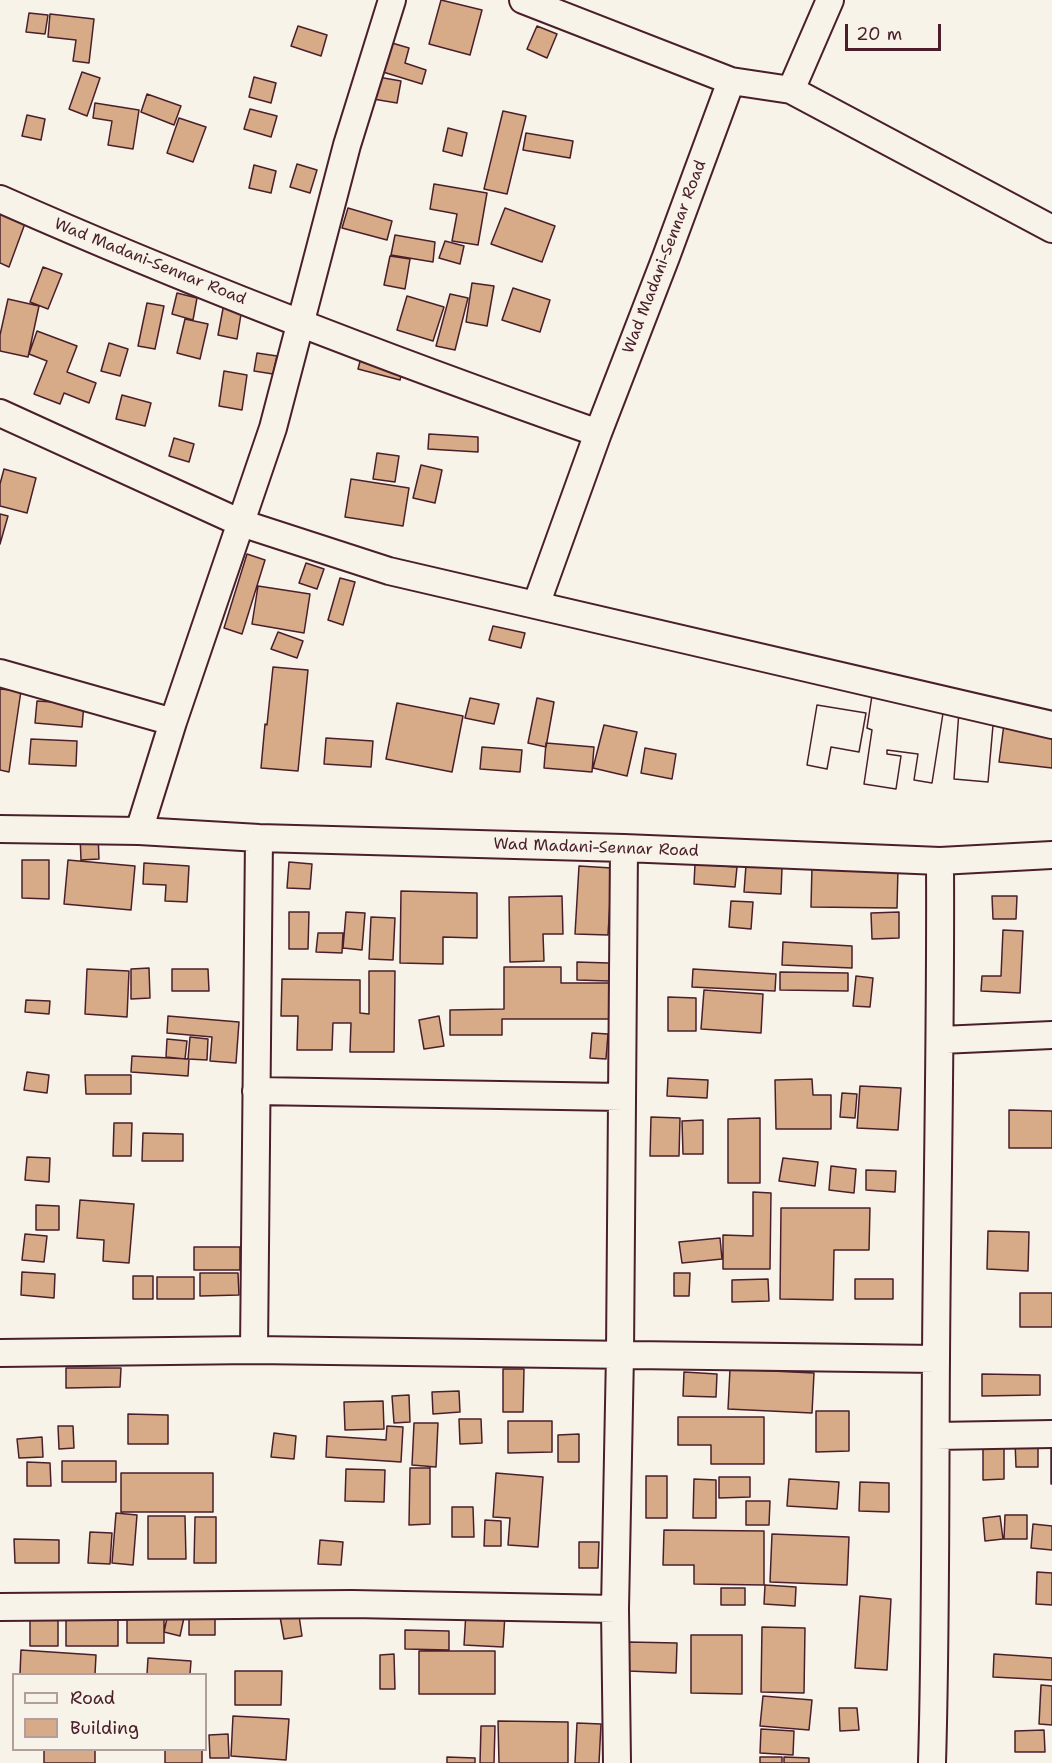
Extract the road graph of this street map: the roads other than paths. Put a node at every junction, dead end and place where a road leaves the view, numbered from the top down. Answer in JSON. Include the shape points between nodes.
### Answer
{"nodes":[{"id":1,"x":392,"y":0,"type":"edge"},
{"id":2,"x":523,"y":0,"type":"edge"},
{"id":3,"x":830,"y":0,"type":"edge"},
{"id":4,"x":731,"y":81,"type":"junction"},
{"id":5,"x":791,"y":90,"type":"junction"},
{"id":6,"x":0,"y":199,"type":"edge"},
{"id":7,"x":1052,"y":229,"type":"edge"},
{"id":8,"x":301,"y":323,"type":"junction"},
{"id":9,"x":0,"y":413,"type":"edge"},
{"id":10,"x":597,"y":433,"type":"junction"},
{"id":11,"x":241,"y":523,"type":"junction"},
{"id":12,"x":536,"y":606,"type":"junction"},
{"id":13,"x":0,"y":673,"type":"edge"},
{"id":14,"x":173,"y":722,"type":"junction"},
{"id":15,"x":1052,"y":725,"type":"edge"},
{"id":16,"x":0,"y":829,"type":"edge"},
{"id":17,"x":139,"y":831,"type":"junction"},
{"id":18,"x":259,"y":838,"type":"junction"},
{"id":19,"x":624,"y":848,"type":"junction"},
{"id":20,"x":1052,"y":855,"type":"edge"},
{"id":21,"x":940,"y":861,"type":"junction"},
{"id":22,"x":1052,"y":1035,"type":"edge"},
{"id":23,"x":940,"y":1040,"type":"junction"},
{"id":24,"x":256,"y":1091,"type":"junction"},
{"id":25,"x":622,"y":1097,"type":"junction"},
{"id":26,"x":254,"y":1350,"type":"junction"},
{"id":27,"x":0,"y":1353,"type":"edge"},
{"id":28,"x":620,"y":1354,"type":"junction"},
{"id":29,"x":936,"y":1359,"type":"junction"},
{"id":30,"x":1052,"y":1434,"type":"edge"},
{"id":31,"x":936,"y":1436,"type":"junction"},
{"id":32,"x":0,"y":1607,"type":"edge"},
{"id":33,"x":615,"y":1609,"type":"junction"},
{"id":34,"x":617,"y":1763,"type":"edge"},
{"id":35,"x":932,"y":1763,"type":"edge"}],
"edges":[{"from":1,"to":8,"type":"street","via":[[347,145]]},
{"from":2,"to":4,"type":"street"},
{"from":3,"to":5,"type":"street"},
{"from":4,"to":5,"type":"street"},
{"from":4,"to":10,"type":"street","name":"Wad Madani-Sennar Road"},
{"from":5,"to":7,"type":"street"},
{"from":6,"to":8,"type":"street","name":"Wad Madani-Sennar Road"},
{"from":8,"to":10,"type":"street","name":"Wad Madani-Sennar Road"},
{"from":8,"to":11,"type":"street","via":[[273,428]]},
{"from":9,"to":11,"type":"street"},
{"from":10,"to":12,"type":"street","name":"Wad Madani-Sennar Road"},
{"from":11,"to":12,"type":"street","via":[[388,571]]},
{"from":11,"to":14,"type":"street"},
{"from":12,"to":15,"type":"street"},
{"from":13,"to":14,"type":"street"},
{"from":14,"to":17,"type":"street"},
{"from":16,"to":17,"type":"street","name":"Wad Madani-Sennar Road"},
{"from":17,"to":18,"type":"street","name":"Wad Madani-Sennar Road"},
{"from":18,"to":19,"type":"street","name":"Wad Madani-Sennar Road"},
{"from":18,"to":24,"type":"street"},
{"from":19,"to":21,"type":"street","name":"Wad Madani-Sennar Road"},
{"from":19,"to":25,"type":"street"},
{"from":20,"to":21,"type":"street","name":"Wad Madani-Sennar Road"},
{"from":21,"to":23,"type":"street"},
{"from":22,"to":23,"type":"street"},
{"from":23,"to":29,"type":"street"},
{"from":24,"to":25,"type":"street"},
{"from":24,"to":26,"type":"street"},
{"from":25,"to":28,"type":"street"},
{"from":26,"to":27,"type":"street"},
{"from":26,"to":28,"type":"street"},
{"from":28,"to":29,"type":"street"},
{"from":28,"to":33,"type":"street"},
{"from":29,"to":31,"type":"street"},
{"from":30,"to":31,"type":"street"},
{"from":31,"to":35,"type":"street"},
{"from":32,"to":33,"type":"street","via":[[352,1604]]},
{"from":33,"to":34,"type":"street"}]}
